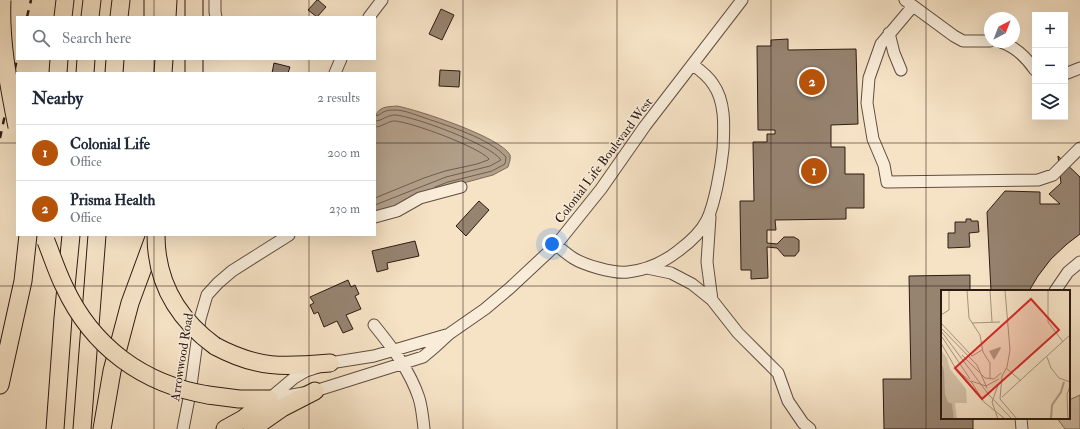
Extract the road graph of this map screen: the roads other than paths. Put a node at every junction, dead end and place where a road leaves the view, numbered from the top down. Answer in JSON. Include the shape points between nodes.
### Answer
{"nodes":[{"id":1,"x":2,"y":0,"type":"edge"},
{"id":2,"x":64,"y":0,"type":"edge"},
{"id":3,"x":92,"y":0,"type":"edge"},
{"id":4,"x":121,"y":0,"type":"edge"},
{"id":5,"x":153,"y":0,"type":"edge"},
{"id":6,"x":168,"y":0,"type":"edge"},
{"id":7,"x":194,"y":0,"type":"edge"},
{"id":8,"x":216,"y":0,"type":"edge"},
{"id":9,"x":382,"y":0,"type":"edge"},
{"id":10,"x":742,"y":0,"type":"edge"},
{"id":11,"x":909,"y":3,"type":"edge"},
{"id":12,"x":63,"y":16,"type":"edge"},
{"id":13,"x":90,"y":16,"type":"edge"},
{"id":14,"x":119,"y":16,"type":"edge"},
{"id":15,"x":153,"y":16,"type":"edge"},
{"id":16,"x":167,"y":16,"type":"edge"},
{"id":17,"x":194,"y":16,"type":"edge"},
{"id":18,"x":216,"y":16,"type":"edge"},
{"id":19,"x":371,"y":16,"type":"edge"},
{"id":20,"x":889,"y":33,"type":"junction"},
{"id":21,"x":984,"y":41,"type":"edge"},
{"id":22,"x":1016,"y":48,"type":"edge"},
{"id":23,"x":60,"y":60,"type":"edge"},
{"id":24,"x":86,"y":60,"type":"edge"},
{"id":25,"x":115,"y":60,"type":"edge"},
{"id":26,"x":154,"y":60,"type":"edge"},
{"id":27,"x":164,"y":60,"type":"edge"},
{"id":28,"x":194,"y":60,"type":"edge"},
{"id":29,"x":341,"y":60,"type":"edge"},
{"id":30,"x":693,"y":65,"type":"junction"},
{"id":31,"x":1032,"y":66,"type":"edge"},
{"id":32,"x":1080,"y":68,"type":"edge"},
{"id":33,"x":901,"y":70,"type":"dead end"},
{"id":34,"x":58,"y":72,"type":"edge"},
{"id":35,"x":85,"y":72,"type":"edge"},
{"id":36,"x":114,"y":72,"type":"edge"},
{"id":37,"x":154,"y":72,"type":"edge"},
{"id":38,"x":163,"y":72,"type":"edge"},
{"id":39,"x":194,"y":72,"type":"edge"},
{"id":40,"x":335,"y":72,"type":"edge"},
{"id":41,"x":1068,"y":73,"type":"edge"},
{"id":42,"x":16,"y":122,"type":"edge"},
{"id":43,"x":1080,"y":148,"type":"edge"},
{"id":44,"x":461,"y":187,"type":"dead end"},
{"id":45,"x":711,"y":205,"type":"junction"},
{"id":46,"x":376,"y":217,"type":"edge"},
{"id":47,"x":28,"y":236,"type":"edge"},
{"id":48,"x":71,"y":236,"type":"edge"},
{"id":49,"x":97,"y":236,"type":"edge"},
{"id":50,"x":156,"y":236,"type":"edge"},
{"id":51,"x":156,"y":236,"type":"edge"},
{"id":52,"x":287,"y":236,"type":"edge"},
{"id":53,"x":47,"y":237,"type":"edge"},
{"id":54,"x":556,"y":245,"type":"junction"},
{"id":55,"x":1080,"y":262,"type":"edge"},
{"id":56,"x":646,"y":268,"type":"junction"},
{"id":57,"x":1056,"y":290,"type":"edge"},
{"id":58,"x":712,"y":300,"type":"junction"},
{"id":59,"x":374,"y":325,"type":"dead end"},
{"id":60,"x":449,"y":334,"type":"junction"},
{"id":61,"x":395,"y":350,"type":"junction"},
{"id":62,"x":330,"y":363,"type":"junction"},
{"id":63,"x":402,"y":364,"type":"junction"},
{"id":64,"x":0,"y":385,"type":"edge"},
{"id":65,"x":314,"y":391,"type":"junction"},
{"id":66,"x":269,"y":399,"type":"junction"},
{"id":67,"x":1021,"y":419,"type":"edge"},
{"id":68,"x":55,"y":429,"type":"edge"},
{"id":69,"x":82,"y":429,"type":"edge"},
{"id":70,"x":102,"y":429,"type":"edge"},
{"id":71,"x":183,"y":429,"type":"edge"},
{"id":72,"x":225,"y":429,"type":"edge"},
{"id":73,"x":252,"y":429,"type":"edge"},
{"id":74,"x":424,"y":429,"type":"edge"},
{"id":75,"x":810,"y":429,"type":"edge"},
{"id":76,"x":1022,"y":429,"type":"edge"}],
"edges":[{"from":1,"to":42,"type":"highway","bridge":true,"via":[[2,46]]},
{"from":2,"to":12,"type":"highway"},
{"from":3,"to":13,"type":"highway"},
{"from":4,"to":14,"type":"highway"},
{"from":5,"to":15,"type":"highway"},
{"from":6,"to":16,"type":"highway"},
{"from":7,"to":17,"type":"highway"},
{"from":8,"to":18,"type":"street"},
{"from":9,"to":19,"type":"street"},
{"from":10,"to":30,"type":"street","name":"Colonial Life Boulevard West"},
{"from":11,"to":20,"type":"street"},
{"from":11,"to":21,"type":"street","via":[[963,41]]},
{"from":20,"to":33,"type":"street"},
{"from":20,"to":43,"type":"street","via":[[880,44],[869,78],[867,103],[873,139],[884,166],[887,182],[1038,180],[1054,175]]},
{"from":22,"to":31,"type":"street"},
{"from":23,"to":34,"type":"highway"},
{"from":24,"to":35,"type":"highway"},
{"from":25,"to":36,"type":"highway"},
{"from":26,"to":37,"type":"highway"},
{"from":27,"to":38,"type":"highway"},
{"from":28,"to":39,"type":"highway"},
{"from":29,"to":40,"type":"street"},
{"from":30,"to":45,"type":"street","via":[[713,83],[723,112],[722,160]]},
{"from":30,"to":54,"type":"street","name":"Colonial Life Boulevard West"},
{"from":32,"to":41,"type":"street"},
{"from":44,"to":46,"type":"street","via":[[420,198],[397,211]]},
{"from":45,"to":56,"type":"street","via":[[707,220],[684,247],[667,260]]},
{"from":45,"to":58,"type":"street","via":[[707,262]]},
{"from":47,"to":64,"type":"highway","via":[[23,281]]},
{"from":48,"to":68,"type":"highway"},
{"from":49,"to":69,"type":"highway"},
{"from":50,"to":62,"type":"highway","bridge":true,"via":[[161,272],[174,304],[194,329],[215,346],[244,360],[262,364],[284,366]]},
{"from":51,"to":70,"type":"highway","via":[[130,303],[112,371]]},
{"from":52,"to":71,"type":"street","name":"Arrowwood Road","via":[[232,271],[207,295],[200,319]]},
{"from":53,"to":66,"type":"highway","bridge":true,"via":[[70,299],[86,324],[119,358],[148,376],[182,390],[208,396]]},
{"from":54,"to":56,"type":"street","via":[[573,258],[591,266],[627,272]]},
{"from":54,"to":60,"type":"street","name":"Colonial Life Boulevard West","via":[[510,288]]},
{"from":55,"to":57,"type":"street","via":[[1068,272]]},
{"from":56,"to":58,"type":"street","via":[[671,273],[692,284]]},
{"from":58,"to":75,"type":"street","via":[[738,333],[778,373],[788,401],[802,423]]},
{"from":59,"to":61,"type":"street"},
{"from":60,"to":61,"type":"street","name":"Colonial Life Boulevard West"},
{"from":60,"to":63,"type":"street","name":"Colonial Life Boulevard West","via":[[423,357]]},
{"from":61,"to":62,"type":"street","name":"Colonial Life Boulevard West"},
{"from":61,"to":63,"type":"street"},
{"from":62,"to":66,"type":"street","name":"Colonial Life Boulevard West","via":[[294,378]]},
{"from":63,"to":65,"type":"street","name":"Colonial Life Boulevard West"},
{"from":63,"to":74,"type":"street","via":[[419,400]]},
{"from":65,"to":66,"type":"street","name":"Colonial Life Boulevard West"},
{"from":65,"to":73,"type":"highway","via":[[282,408]]},
{"from":66,"to":72,"type":"highway"},
{"from":67,"to":76,"type":"street"}]}
